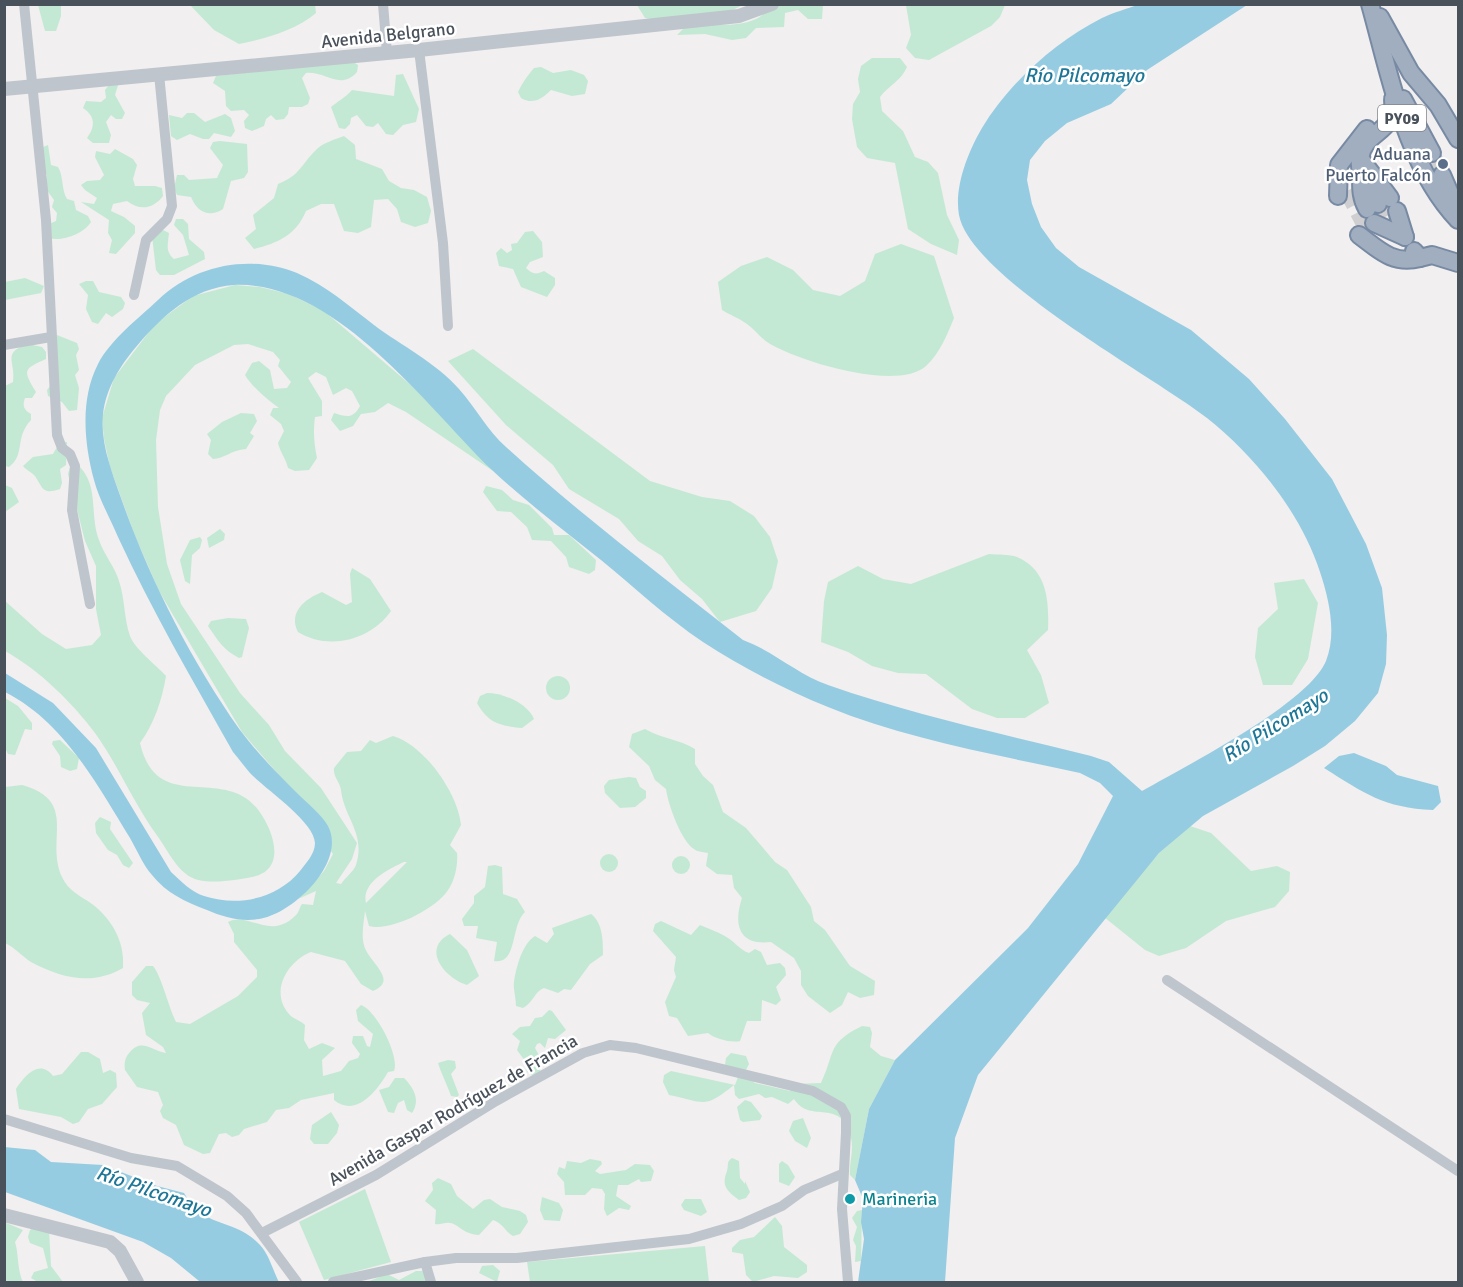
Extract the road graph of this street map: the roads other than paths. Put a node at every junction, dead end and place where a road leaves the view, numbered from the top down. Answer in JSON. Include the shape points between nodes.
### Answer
{"nodes":[{"id":1,"x":24,"y":4,"type":"edge"},
{"id":2,"x":383,"y":4,"type":"edge"},
{"id":3,"x":772,"y":4,"type":"edge"},
{"id":4,"x":1371,"y":4,"type":"edge"},
{"id":5,"x":419,"y":50,"type":"junction"},
{"id":6,"x":387,"y":53,"type":"junction"},
{"id":7,"x":159,"y":74,"type":"junction"},
{"id":8,"x":1391,"y":81,"type":"junction"},
{"id":9,"x":32,"y":86,"type":"junction"},
{"id":10,"x":4,"y":89,"type":"edge"},
{"id":11,"x":1458,"y":139,"type":"edge"},
{"id":12,"x":1431,"y":153,"type":"tunnel mouth"},
{"id":13,"x":1360,"y":158,"type":"junction"},
{"id":14,"x":1442,"y":175,"type":"tunnel mouth"},
{"id":15,"x":1342,"y":194,"type":"tunnel mouth"},
{"id":16,"x":1458,"y":213,"type":"edge"},
{"id":17,"x":1378,"y":216,"type":"junction"},
{"id":18,"x":1458,"y":220,"type":"edge"},
{"id":19,"x":1412,"y":248,"type":"junction"},
{"id":20,"x":1458,"y":263,"type":"edge"},
{"id":21,"x":134,"y":296,"type":"dead end"},
{"id":22,"x":448,"y":326,"type":"dead end"},
{"id":23,"x":51,"y":337,"type":"junction"},
{"id":24,"x":4,"y":345,"type":"edge"},
{"id":25,"x":90,"y":604,"type":"dead end"},
{"id":26,"x":1167,"y":980,"type":"dead end"},
{"id":27,"x":4,"y":1119,"type":"edge"},
{"id":28,"x":1458,"y":1171,"type":"edge"},
{"id":29,"x":842,"y":1174,"type":"junction"},
{"id":30,"x":4,"y":1215,"type":"edge"},
{"id":31,"x":262,"y":1233,"type":"junction"},
{"id":32,"x":424,"y":1262,"type":"junction"},
{"id":33,"x":137,"y":1282,"type":"edge"},
{"id":34,"x":297,"y":1282,"type":"edge"},
{"id":35,"x":333,"y":1282,"type":"edge"},
{"id":36,"x":431,"y":1282,"type":"edge"},
{"id":37,"x":848,"y":1282,"type":"edge"}],
"edges":[{"from":1,"to":9,"type":"street"},
{"from":2,"to":6,"type":"street"},
{"from":3,"to":5,"type":"street","name":"Avenida Belgrano","via":[[739,16]]},
{"from":4,"to":8,"type":"highway","number":"PY09"},
{"from":4,"to":11,"type":"highway","number":"PY09","via":[[1411,73],[1438,105]]},
{"from":5,"to":6,"type":"street","name":"Avenida Belgrano"},
{"from":5,"to":22,"type":"street","via":[[443,243]]},
{"from":6,"to":7,"type":"street","name":"Avenida Belgrano"},
{"from":7,"to":9,"type":"street","name":"Avenida Belgrano"},
{"from":7,"to":21,"type":"street","via":[[172,206],[167,219],[146,240]]},
{"from":8,"to":12,"type":"highway"},
{"from":8,"to":13,"type":"highway","via":[[1392,118],[1366,144]]},
{"from":8,"to":15,"type":"highway","via":[[1386,113],[1354,143],[1339,165],[1337,177]]},
{"from":8,"to":18,"type":"highway","number":"PY09","via":[[1407,132],[1437,196]]},
{"from":9,"to":10,"type":"street","name":"Avenida Belgrano"},
{"from":9,"to":23,"type":"street","via":[[46,220]]},
{"from":13,"to":17,"type":"highway"},
{"from":13,"to":17,"type":"highway","via":[[1361,198]]},
{"from":14,"to":16,"type":"highway"},
{"from":17,"to":19,"type":"highway"},
{"from":17,"to":19,"type":"highway"},
{"from":17,"to":19,"type":"highway","via":[[1390,258],[1405,261]]},
{"from":19,"to":20,"type":"highway"},
{"from":23,"to":24,"type":"street"},
{"from":23,"to":25,"type":"street","via":[[57,435],[75,466],[72,510]]},
{"from":26,"to":28,"type":"street"},
{"from":27,"to":31,"type":"street","via":[[131,1158],[177,1166],[227,1196]]},
{"from":29,"to":31,"type":"street","name":"Avenida Gaspar Rodríguez de Francia","via":[[846,1116],[832,1101],[813,1091],[610,1045],[583,1053],[376,1175]]},
{"from":29,"to":32,"type":"street","via":[[741,1224],[689,1239],[517,1258]]},
{"from":29,"to":37,"type":"street","name":"Avenida Gaspar Rodríguez de Francia"},
{"from":30,"to":33,"type":"street","via":[[110,1242],[120,1251]]},
{"from":31,"to":34,"type":"street"},
{"from":32,"to":35,"type":"street"},
{"from":32,"to":36,"type":"street"}]}
